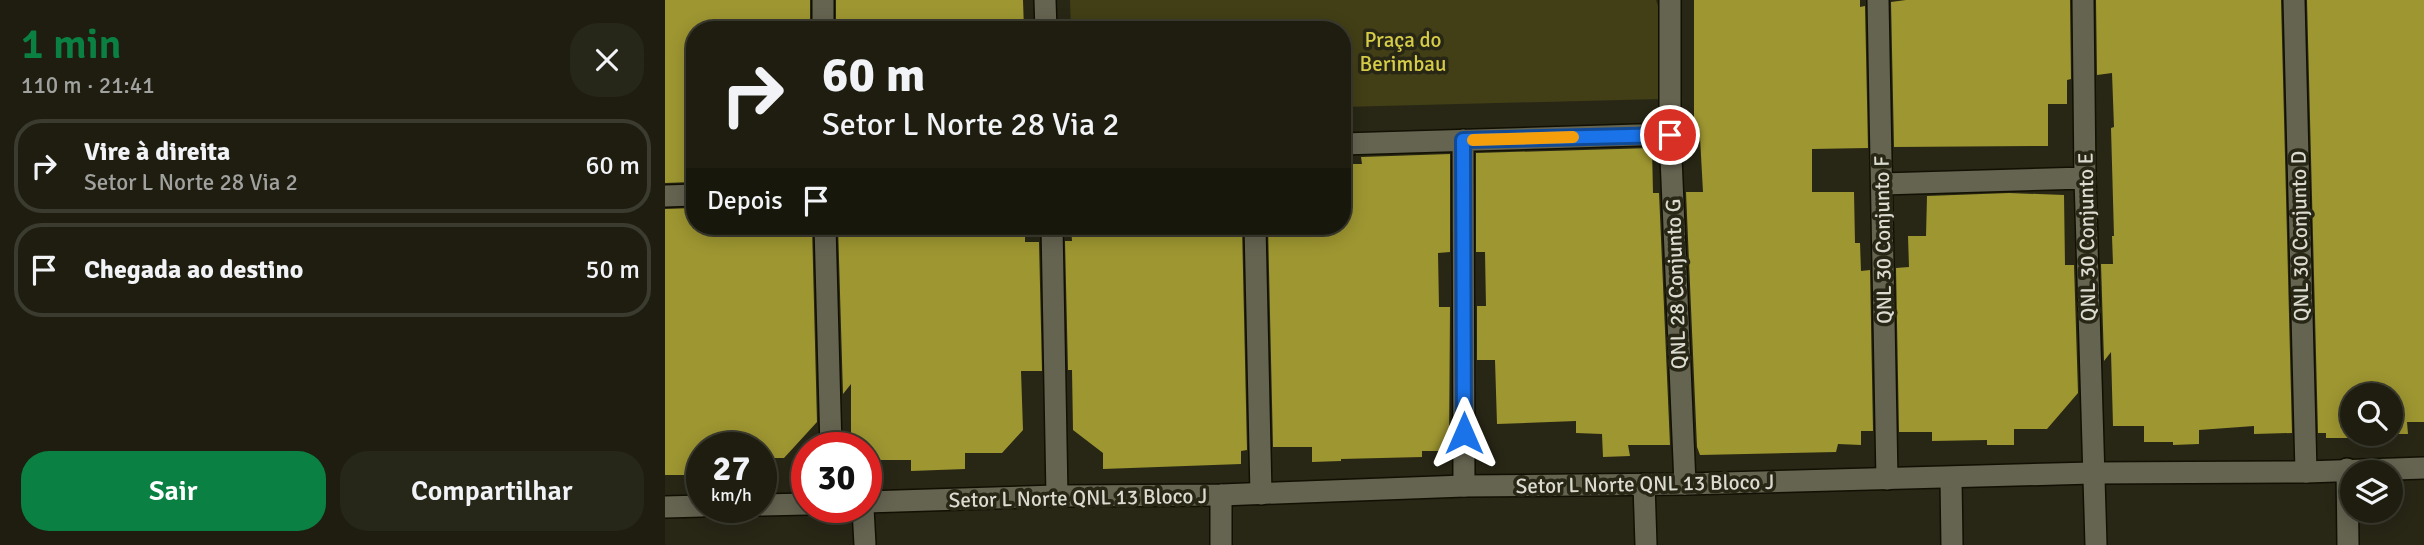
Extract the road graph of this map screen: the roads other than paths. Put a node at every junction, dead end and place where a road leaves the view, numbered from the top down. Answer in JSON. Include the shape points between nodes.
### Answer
{"nodes":[{"id":1,"x":823,"y":0,"type":"edge"},
{"id":2,"x":1045,"y":0,"type":"edge"},
{"id":3,"x":1669,"y":0,"type":"edge"},
{"id":4,"x":1878,"y":0,"type":"edge"},
{"id":5,"x":2083,"y":0,"type":"edge"},
{"id":6,"x":2294,"y":0,"type":"edge"},
{"id":7,"x":823,"y":21,"type":"edge"},
{"id":8,"x":1046,"y":21,"type":"edge"},
{"id":9,"x":1670,"y":135,"type":"junction"},
{"id":10,"x":1463,"y":140,"type":"junction"},
{"id":11,"x":1351,"y":144,"type":"edge"},
{"id":12,"x":2085,"y":178,"type":"junction"},
{"id":13,"x":1882,"y":184,"type":"junction"},
{"id":14,"x":686,"y":195,"type":"edge"},
{"id":15,"x":665,"y":196,"type":"edge"},
{"id":16,"x":825,"y":235,"type":"edge"},
{"id":17,"x":1052,"y":235,"type":"edge"},
{"id":18,"x":1255,"y":235,"type":"edge"},
{"id":19,"x":831,"y":432,"type":"edge"},
{"id":20,"x":2403,"y":468,"type":"edge"},
{"id":21,"x":2424,"y":468,"type":"edge"},
{"id":22,"x":2340,"y":470,"type":"edge"},
{"id":23,"x":2306,"y":472,"type":"junction"},
{"id":24,"x":2092,"y":473,"type":"junction"},
{"id":25,"x":1951,"y":479,"type":"junction"},
{"id":26,"x":1887,"y":480,"type":"junction"},
{"id":27,"x":1644,"y":484,"type":"junction"},
{"id":28,"x":1685,"y":484,"type":"junction"},
{"id":29,"x":1464,"y":486,"type":"junction"},
{"id":30,"x":1261,"y":494,"type":"junction"},
{"id":31,"x":1221,"y":495,"type":"junction"},
{"id":32,"x":1057,"y":496,"type":"junction"},
{"id":33,"x":882,"y":501,"type":"edge"},
{"id":34,"x":686,"y":506,"type":"edge"},
{"id":35,"x":665,"y":507,"type":"edge"},
{"id":36,"x":864,"y":523,"type":"edge"},
{"id":37,"x":2348,"y":523,"type":"edge"},
{"id":38,"x":865,"y":545,"type":"edge"},
{"id":39,"x":1221,"y":545,"type":"edge"},
{"id":40,"x":1646,"y":545,"type":"edge"},
{"id":41,"x":1952,"y":545,"type":"edge"},
{"id":42,"x":2096,"y":545,"type":"edge"},
{"id":43,"x":2348,"y":545,"type":"edge"}],
"edges":[{"from":1,"to":7,"type":"street"},
{"from":2,"to":8,"type":"street"},
{"from":3,"to":9,"type":"street","name":"QNL 28 Conjunto G"},
{"from":4,"to":13,"type":"street","name":"QNL 30 Conjunto F"},
{"from":5,"to":12,"type":"street","name":"QNL 30 Conjunto E"},
{"from":6,"to":23,"type":"street","name":"QNL 30 Conjunto D"},
{"from":9,"to":10,"type":"street"},
{"from":9,"to":28,"type":"street","name":"QNL 28 Conjunto G"},
{"from":10,"to":11,"type":"street"},
{"from":10,"to":29,"type":"street"},
{"from":12,"to":13,"type":"street"},
{"from":12,"to":24,"type":"street","name":"QNL 30 Conjunto E"},
{"from":13,"to":26,"type":"street","name":"QNL 30 Conjunto F"},
{"from":14,"to":15,"type":"street"},
{"from":16,"to":19,"type":"street"},
{"from":17,"to":32,"type":"street"},
{"from":18,"to":30,"type":"street"},
{"from":20,"to":21,"type":"street","name":"Setor L Norte QNL 13 Bloco J"},
{"from":22,"to":23,"type":"street","name":"Setor L Norte QNL 13 Bloco J"},
{"from":23,"to":24,"type":"street","name":"Setor L Norte QNL 13 Bloco J"},
{"from":24,"to":25,"type":"street","name":"Setor L Norte QNL 13 Bloco J"},
{"from":24,"to":42,"type":"street","name":"QNL 30 Conjunto E"},
{"from":25,"to":26,"type":"street","name":"Setor L Norte QNL 13 Bloco J"},
{"from":25,"to":41,"type":"street"},
{"from":26,"to":28,"type":"street","name":"Setor L Norte QNL 13 Bloco J"},
{"from":27,"to":28,"type":"street","name":"Setor L Norte QNL 13 Bloco J"},
{"from":27,"to":29,"type":"street","name":"Setor L Norte QNL 13 Bloco J"},
{"from":27,"to":40,"type":"street"},
{"from":29,"to":30,"type":"street","name":"Setor L Norte QNL 13 Bloco J"},
{"from":30,"to":31,"type":"street","name":"Setor L Norte QNL 13 Bloco J"},
{"from":31,"to":32,"type":"street","name":"Setor L Norte QNL 13 Bloco J"},
{"from":31,"to":39,"type":"street"},
{"from":32,"to":33,"type":"street","name":"Setor L Norte QNL 13 Bloco J"},
{"from":34,"to":35,"type":"street"},
{"from":36,"to":38,"type":"street"},
{"from":37,"to":43,"type":"street"}]}
